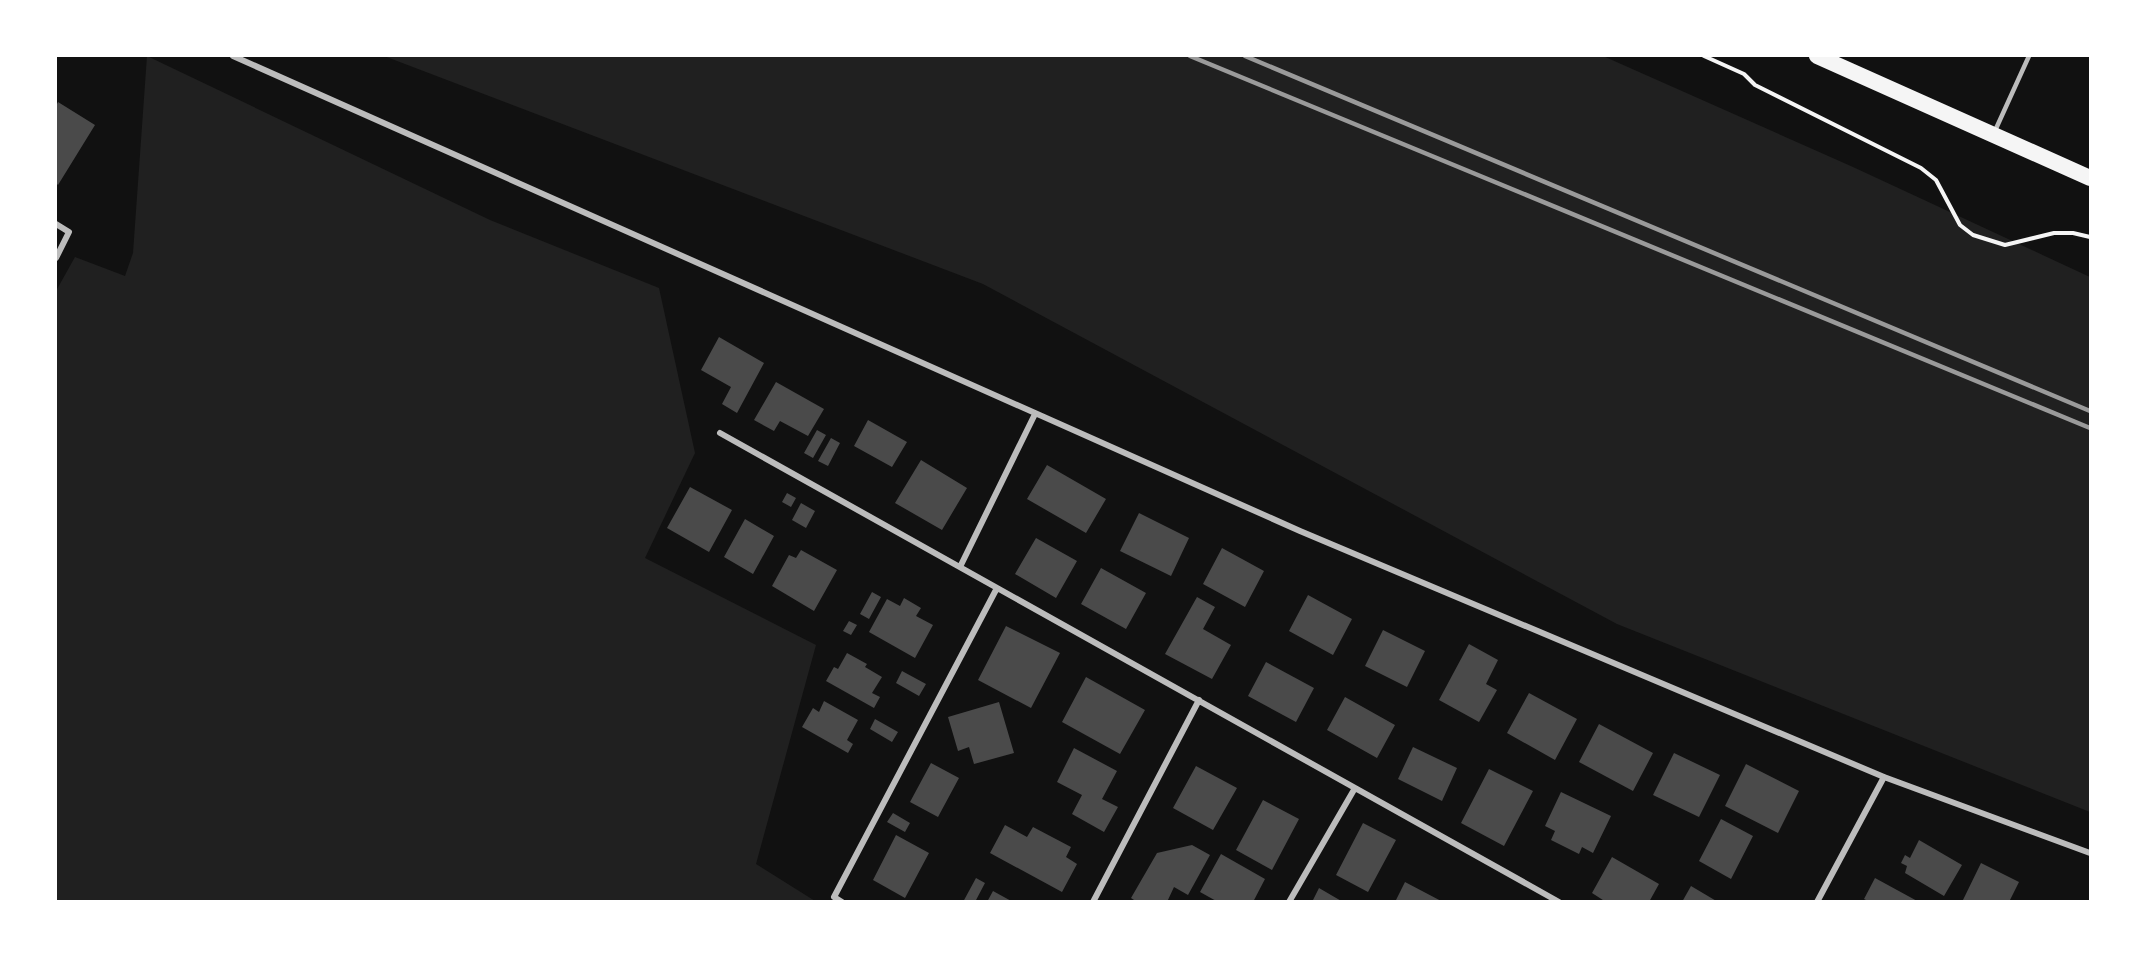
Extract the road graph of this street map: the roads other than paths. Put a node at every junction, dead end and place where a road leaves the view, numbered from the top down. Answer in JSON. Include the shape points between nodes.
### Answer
{"nodes":[{"id":1,"x":233,"y":56,"type":"edge"},
{"id":2,"x":1817,"y":56,"type":"edge"},
{"id":3,"x":2029,"y":56,"type":"edge"},
{"id":4,"x":1993,"y":135,"type":"junction"},
{"id":5,"x":2091,"y":178,"type":"edge"},
{"id":6,"x":56,"y":224,"type":"edge"},
{"id":7,"x":56,"y":258,"type":"edge"},
{"id":8,"x":1035,"y":414,"type":"junction"},
{"id":9,"x":720,"y":433,"type":"dead end"},
{"id":10,"x":960,"y":567,"type":"junction"},
{"id":11,"x":997,"y":588,"type":"junction"},
{"id":12,"x":1199,"y":700,"type":"junction"},
{"id":13,"x":1884,"y":777,"type":"junction"},
{"id":14,"x":1355,"y":788,"type":"junction"},
{"id":15,"x":2091,"y":853,"type":"edge"},
{"id":16,"x":842,"y":902,"type":"edge"},
{"id":17,"x":1093,"y":902,"type":"edge"},
{"id":18,"x":1289,"y":902,"type":"edge"},
{"id":19,"x":1559,"y":902,"type":"edge"},
{"id":20,"x":1817,"y":902,"type":"edge"}],
"edges":[{"from":1,"to":8,"type":"street"},
{"from":2,"to":4,"type":"highway"},
{"from":3,"to":4,"type":"lane"},
{"from":4,"to":5,"type":"highway"},
{"from":6,"to":7,"type":"street","via":[[69,232]]},
{"from":8,"to":10,"type":"street"},
{"from":8,"to":13,"type":"street","via":[[1300,531]]},
{"from":9,"to":10,"type":"street"},
{"from":10,"to":11,"type":"street"},
{"from":11,"to":12,"type":"street"},
{"from":11,"to":16,"type":"street","via":[[834,897]]},
{"from":12,"to":14,"type":"street"},
{"from":12,"to":17,"type":"street"},
{"from":13,"to":15,"type":"street"},
{"from":13,"to":20,"type":"street"},
{"from":14,"to":18,"type":"street"},
{"from":14,"to":19,"type":"street"}]}
